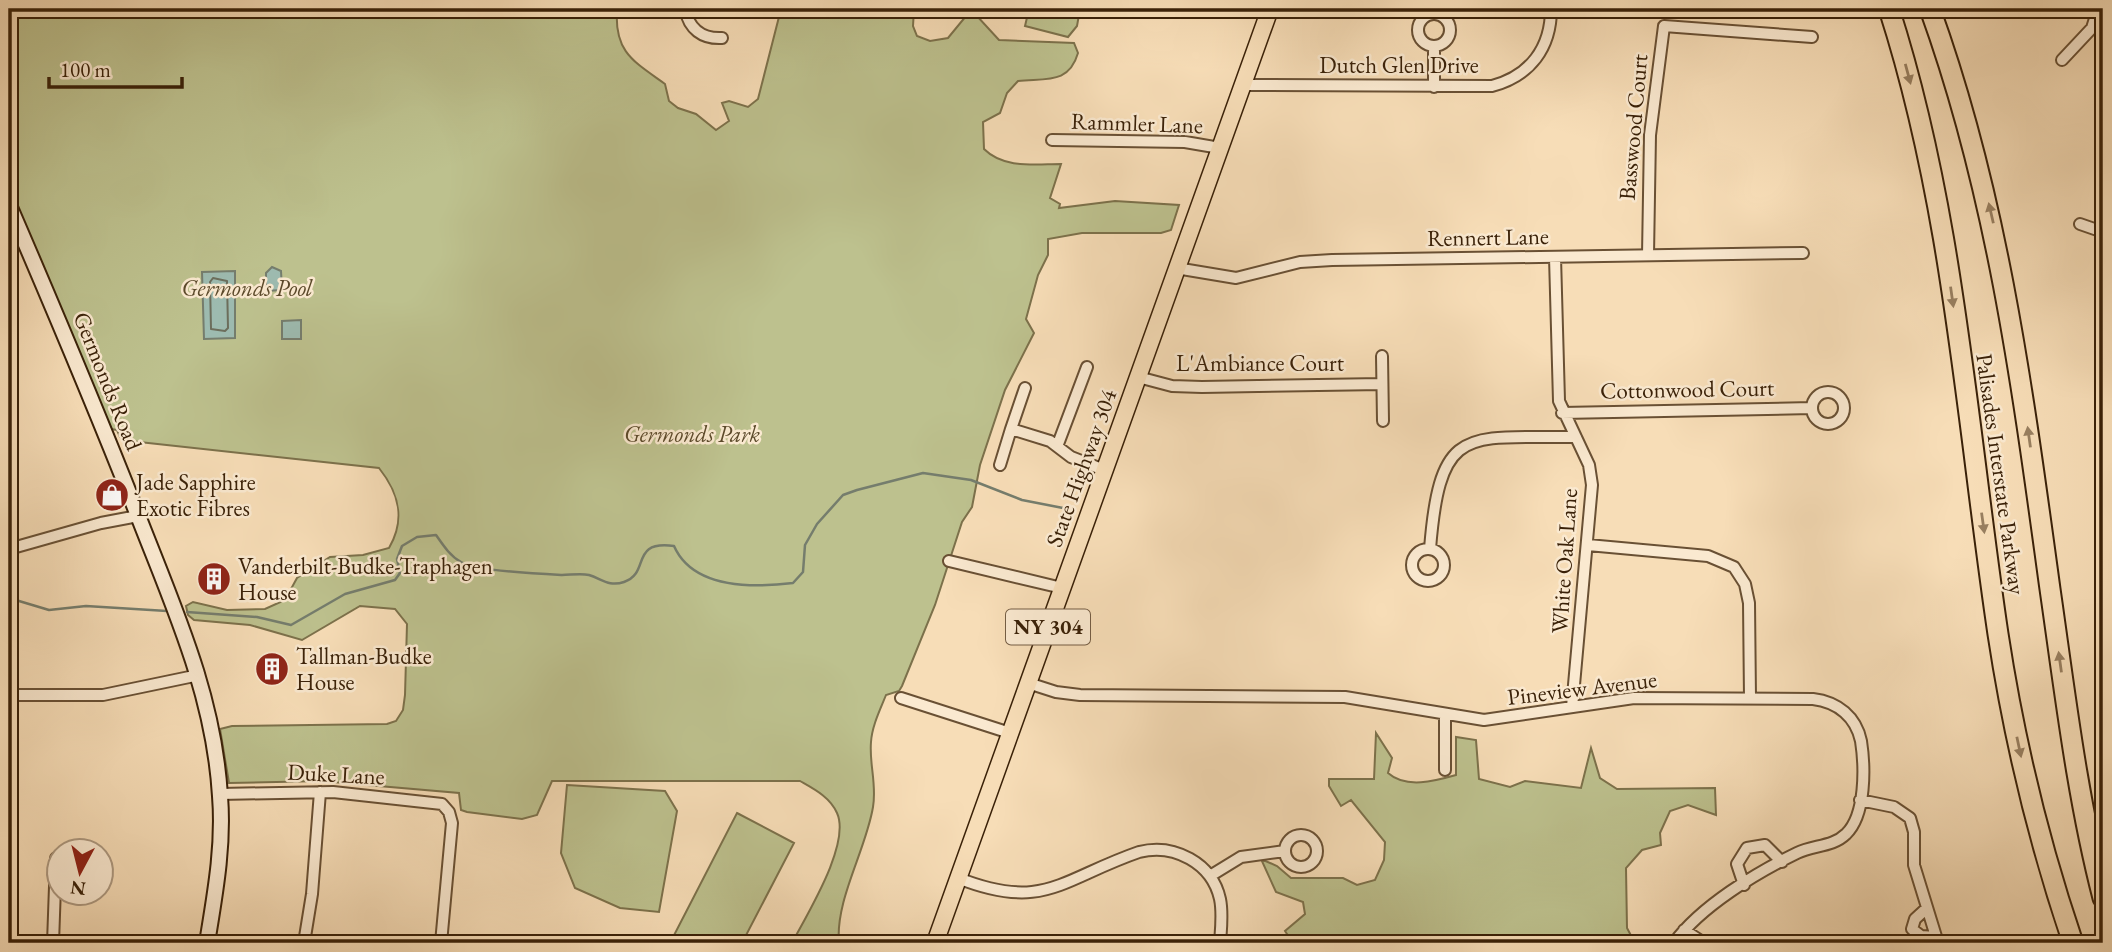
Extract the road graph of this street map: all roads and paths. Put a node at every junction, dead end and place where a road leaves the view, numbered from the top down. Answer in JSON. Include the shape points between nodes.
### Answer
{"nodes":[{"id":1,"x":685,"y":9,"type":"edge"},
{"id":2,"x":1270,"y":9,"type":"edge"},
{"id":3,"x":1551,"y":9,"type":"edge"},
{"id":4,"x":1889,"y":9,"type":"edge"},
{"id":5,"x":1930,"y":9,"type":"edge"},
{"id":6,"x":2098,"y":9,"type":"edge"},
{"id":7,"x":1812,"y":37,"type":"dead end"},
{"id":8,"x":722,"y":38,"type":"dead end"},
{"id":9,"x":1434,"y":46,"type":"dead end"},
{"id":10,"x":2062,"y":60,"type":"dead end"},
{"id":11,"x":1242,"y":85,"type":"junction"},
{"id":12,"x":1434,"y":87,"type":"junction"},
{"id":13,"x":1052,"y":141,"type":"dead end"},
{"id":14,"x":1220,"y":148,"type":"junction"},
{"id":15,"x":9,"y":205,"type":"edge"},
{"id":16,"x":2080,"y":225,"type":"dead end"},
{"id":17,"x":2103,"y":232,"type":"edge"},
{"id":18,"x":15,"y":238,"type":"edge"},
{"id":19,"x":1803,"y":253,"type":"dead end"},
{"id":20,"x":1648,"y":255,"type":"junction"},
{"id":21,"x":1556,"y":257,"type":"junction"},
{"id":22,"x":1177,"y":268,"type":"junction"},
{"id":23,"x":1382,"y":356,"type":"dead end"},
{"id":24,"x":1087,"y":366,"type":"dead end"},
{"id":25,"x":1138,"y":377,"type":"junction"},
{"id":26,"x":1382,"y":384,"type":"junction"},
{"id":27,"x":1025,"y":388,"type":"dead end"},
{"id":28,"x":1812,"y":408,"type":"dead end"},
{"id":29,"x":1562,"y":413,"type":"junction"},
{"id":30,"x":1383,"y":421,"type":"dead end"},
{"id":31,"x":1011,"y":429,"type":"junction"},
{"id":32,"x":1576,"y":437,"type":"junction"},
{"id":33,"x":1058,"y":444,"type":"junction"},
{"id":34,"x":1000,"y":465,"type":"dead end"},
{"id":35,"x":1104,"y":470,"type":"junction"},
{"id":36,"x":138,"y":516,"type":"junction"},
{"id":37,"x":1588,"y":545,"type":"junction"},
{"id":38,"x":9,"y":549,"type":"edge"},
{"id":39,"x":1430,"y":549,"type":"dead end"},
{"id":40,"x":949,"y":561,"type":"dead end"},
{"id":41,"x":1062,"y":588,"type":"junction"},
{"id":42,"x":200,"y":675,"type":"junction"},
{"id":43,"x":1028,"y":683,"type":"junction"},
{"id":44,"x":9,"y":695,"type":"edge"},
{"id":45,"x":901,"y":698,"type":"dead end"},
{"id":46,"x":1750,"y":698,"type":"junction"},
{"id":47,"x":1572,"y":707,"type":"junction"},
{"id":48,"x":1445,"y":715,"type":"junction"},
{"id":49,"x":1010,"y":733,"type":"junction"},
{"id":50,"x":1445,"y":770,"type":"dead end"},
{"id":51,"x":320,"y":792,"type":"junction"},
{"id":52,"x":220,"y":793,"type":"junction"},
{"id":53,"x":1860,"y":800,"type":"junction"},
{"id":54,"x":1285,"y":852,"type":"dead end"},
{"id":55,"x":1782,"y":862,"type":"junction"},
{"id":56,"x":1210,"y":876,"type":"junction"},
{"id":57,"x":958,"y":878,"type":"junction"},
{"id":58,"x":1744,"y":885,"type":"junction"},
{"id":59,"x":2103,"y":898,"type":"edge"},
{"id":60,"x":54,"y":906,"type":"edge"},
{"id":61,"x":1927,"y":908,"type":"junction"},
{"id":62,"x":1684,"y":930,"type":"junction"},
{"id":63,"x":1937,"y":940,"type":"edge"},
{"id":64,"x":53,"y":943,"type":"edge"},
{"id":65,"x":207,"y":943,"type":"edge"},
{"id":66,"x":304,"y":943,"type":"edge"},
{"id":67,"x":441,"y":943,"type":"edge"},
{"id":68,"x":934,"y":943,"type":"edge"},
{"id":69,"x":1220,"y":943,"type":"edge"},
{"id":70,"x":1674,"y":943,"type":"edge"},
{"id":71,"x":1704,"y":943,"type":"edge"},
{"id":72,"x":2073,"y":943,"type":"edge"}],
"edges":[{"from":1,"to":8,"type":"street","via":[[695,30]]},
{"from":2,"to":11,"type":"main road","name":"State Highway 304","number":"NY 304"},
{"from":3,"to":12,"type":"street","name":"Dutch Glen Drive","via":[[1543,49],[1517,77],[1484,87]]},
{"from":4,"to":72,"type":"highway","name":"Palisades Interstate Parkway","one_way":true,"via":[[1937,201],[2009,699],[2038,826]]},
{"from":59,"to":5,"type":"highway","name":"Palisades Interstate Parkway","one_way":true,"via":[[2074,759],[2005,282],[1970,134]]},
{"from":6,"to":10,"type":"street","via":[[2092,28]]},
{"from":7,"to":20,"type":"street","name":"Basswood Court","via":[[1664,26],[1650,135]]},
{"from":9,"to":12,"type":"street"},
{"from":11,"to":12,"type":"street","name":"Dutch Glen Drive"},
{"from":11,"to":14,"type":"main road","name":"State Highway 304","number":"NY 304"},
{"from":13,"to":14,"type":"street","name":"Rammler Lane","via":[[1185,142]]},
{"from":14,"to":22,"type":"main road","name":"State Highway 304","number":"NY 304"},
{"from":15,"to":18,"type":"street","name":"Germonds Road"},
{"from":16,"to":17,"type":"street"},
{"from":18,"to":36,"type":"street","name":"Germonds Road"},
{"from":19,"to":20,"type":"street","name":"Rennert Lane"},
{"from":20,"to":21,"type":"street","name":"Rennert Lane"},
{"from":21,"to":22,"type":"street","name":"Rennert Lane","via":[[1300,262],[1236,278]]},
{"from":21,"to":29,"type":"street","name":"White Oak Lane"},
{"from":22,"to":25,"type":"main road","name":"State Highway 304","number":"NY 304"},
{"from":23,"to":26,"type":"street"},
{"from":24,"to":33,"type":"street"},
{"from":25,"to":26,"type":"street","name":"L'Ambiance Court","via":[[1172,386],[1202,387]]},
{"from":25,"to":35,"type":"main road","name":"State Highway 304","number":"NY 304"},
{"from":26,"to":30,"type":"street"},
{"from":27,"to":31,"type":"street"},
{"from":28,"to":29,"type":"street","name":"Cottonwood Court"},
{"from":29,"to":32,"type":"street","name":"White Oak Lane"},
{"from":31,"to":33,"type":"street"},
{"from":31,"to":34,"type":"street"},
{"from":32,"to":37,"type":"street","name":"White Oak Lane","via":[[1592,485]]},
{"from":32,"to":39,"type":"street","via":[[1487,438],[1464,445],[1437,487]]},
{"from":33,"to":35,"type":"street","via":[[1071,457]]},
{"from":35,"to":41,"type":"main road","name":"State Highway 304","number":"NY 304"},
{"from":36,"to":38,"type":"street"},
{"from":36,"to":42,"type":"street","name":"Germonds Road"},
{"from":37,"to":46,"type":"street","via":[[1708,556],[1734,567],[1745,584],[1749,603]]},
{"from":37,"to":47,"type":"street","name":"White Oak Lane"},
{"from":40,"to":41,"type":"street"},
{"from":41,"to":43,"type":"main road","name":"State Highway 304","number":"NY 304"},
{"from":42,"to":44,"type":"street","via":[[103,695]]},
{"from":42,"to":52,"type":"street","name":"Germonds Road"},
{"from":43,"to":48,"type":"street","name":"Pineview Avenue","via":[[1080,695],[1345,697]]},
{"from":43,"to":49,"type":"main road","name":"State Highway 304","number":"NY 304"},
{"from":45,"to":49,"type":"street"},
{"from":46,"to":47,"type":"street","name":"Pineview Avenue","via":[[1634,698]]},
{"from":46,"to":53,"type":"street","name":"Pineview Avenue","via":[[1819,699],[1844,710],[1861,743]]},
{"from":47,"to":48,"type":"street","name":"Pineview Avenue","via":[[1503,719]]},
{"from":48,"to":50,"type":"street"},
{"from":49,"to":57,"type":"main road","name":"State Highway 304","number":"NY 304"},
{"from":51,"to":52,"type":"street","name":"Duke Lane"},
{"from":51,"to":66,"type":"street"},
{"from":51,"to":67,"type":"street","name":"Duke Lane","via":[[434,802],[447,808],[452,823]]},
{"from":52,"to":65,"type":"street","name":"Germonds Road","via":[[218,872]]},
{"from":53,"to":55,"type":"street","name":"Pineview Avenue","via":[[1854,824],[1844,836]]},
{"from":53,"to":61,"type":"street","via":[[1894,807],[1910,818],[1913,861]]},
{"from":54,"to":56,"type":"street","via":[[1241,857]]},
{"from":55,"to":58,"type":"street","name":"Pineview Avenue"},
{"from":55,"to":58,"type":"street","via":[[1765,845],[1746,848],[1737,864]]},
{"from":56,"to":57,"type":"street","via":[[1183,855],[1154,849],[1031,895],[1003,893]]},
{"from":56,"to":69,"type":"street","via":[[1221,903]]},
{"from":57,"to":68,"type":"main road","name":"State Highway 304","number":"NY 304"},
{"from":58,"to":62,"type":"street","name":"Pineview Avenue"},
{"from":60,"to":64,"type":"street"},
{"from":61,"to":63,"type":"street"},
{"from":61,"to":63,"type":"street","via":[[1912,929],[1916,935]]},
{"from":62,"to":70,"type":"street","name":"Pineview Avenue"},
{"from":62,"to":71,"type":"street"}]}
